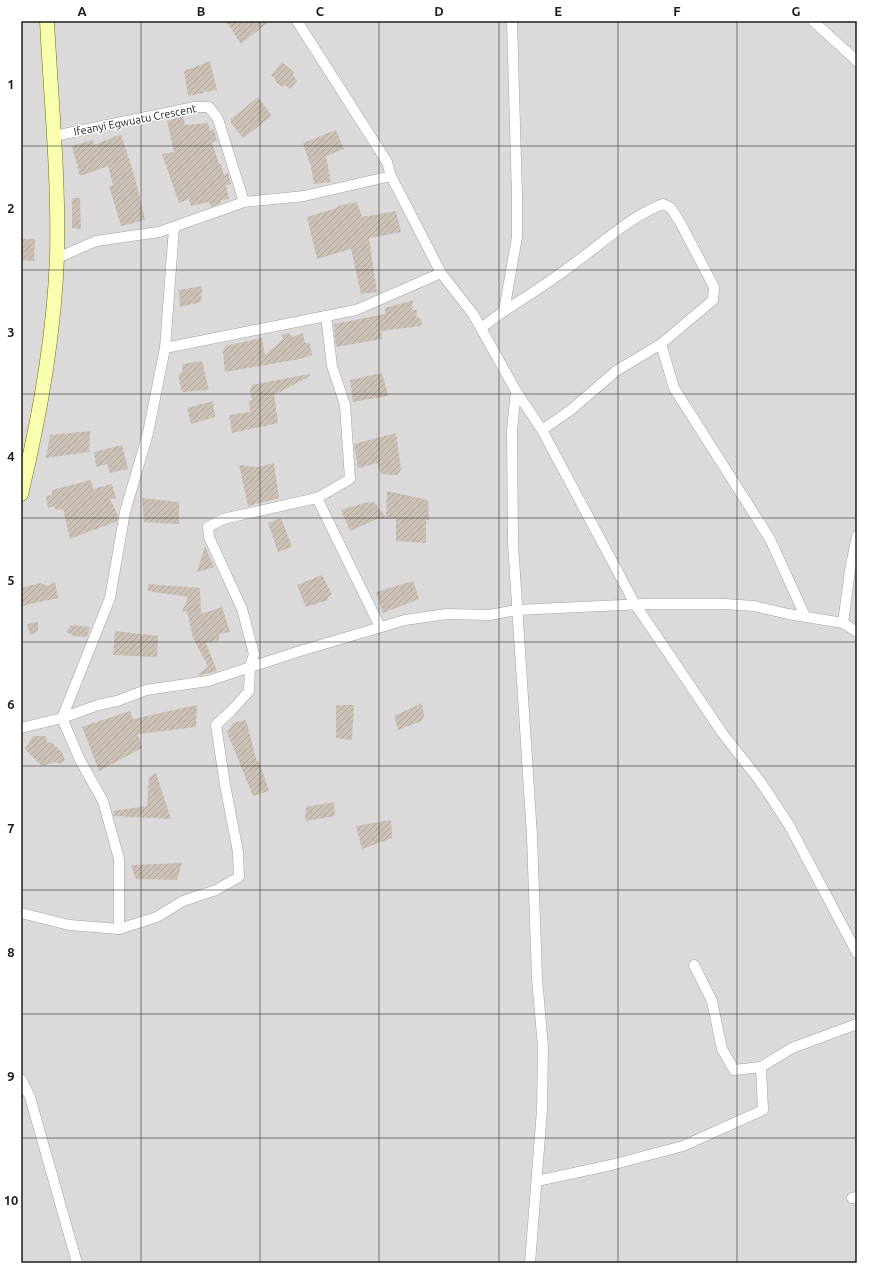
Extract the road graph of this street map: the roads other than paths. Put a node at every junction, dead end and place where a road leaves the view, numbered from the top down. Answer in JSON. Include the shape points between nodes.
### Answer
{"nodes":[{"id":1,"x":46,"y":21,"type":"edge"},
{"id":2,"x":297,"y":21,"type":"edge"},
{"id":3,"x":512,"y":21,"type":"edge"},
{"id":4,"x":813,"y":21,"type":"edge"},
{"id":5,"x":857,"y":61,"type":"edge"},
{"id":6,"x":54,"y":136,"type":"junction"},
{"id":7,"x":391,"y":176,"type":"junction"},
{"id":8,"x":244,"y":202,"type":"junction"},
{"id":9,"x":174,"y":228,"type":"junction"},
{"id":10,"x":57,"y":258,"type":"junction"},
{"id":11,"x":441,"y":273,"type":"junction"},
{"id":12,"x":504,"y":311,"type":"junction"},
{"id":13,"x":326,"y":316,"type":"junction"},
{"id":14,"x":481,"y":328,"type":"junction"},
{"id":15,"x":661,"y":344,"type":"junction"},
{"id":16,"x":166,"y":348,"type":"junction"},
{"id":17,"x":516,"y":392,"type":"junction"},
{"id":18,"x":542,"y":430,"type":"junction"},
{"id":19,"x":21,"y":494,"type":"edge"},
{"id":20,"x":317,"y":498,"type":"junction"},
{"id":21,"x":857,"y":536,"type":"edge"},
{"id":22,"x":634,"y":604,"type":"junction"},
{"id":23,"x":516,"y":610,"type":"junction"},
{"id":24,"x":805,"y":616,"type":"junction"},
{"id":25,"x":843,"y":623,"type":"junction"},
{"id":26,"x":380,"y":627,"type":"junction"},
{"id":27,"x":857,"y":632,"type":"edge"},
{"id":28,"x":250,"y":667,"type":"junction"},
{"id":29,"x":62,"y":718,"type":"junction"},
{"id":30,"x":21,"y":728,"type":"edge"},
{"id":31,"x":21,"y":913,"type":"edge"},
{"id":32,"x":119,"y":929,"type":"junction"},
{"id":33,"x":857,"y":953,"type":"edge"},
{"id":34,"x":694,"y":965,"type":"dead end"},
{"id":35,"x":857,"y":1024,"type":"edge"},
{"id":36,"x":761,"y":1067,"type":"junction"},
{"id":37,"x":21,"y":1079,"type":"edge"},
{"id":38,"x":537,"y":1181,"type":"junction"},
{"id":39,"x":77,"y":1263,"type":"edge"},
{"id":40,"x":530,"y":1263,"type":"edge"}],
"edges":[{"from":1,"to":6,"type":"main road"},
{"from":2,"to":7,"type":"street","via":[[387,162]]},
{"from":3,"to":12,"type":"street","via":[[517,237]]},
{"from":4,"to":5,"type":"street"},
{"from":6,"to":8,"type":"street","name":"Ifeanyi Egwuatu Crescent","via":[[195,107],[209,107],[218,119]]},
{"from":6,"to":10,"type":"main road"},
{"from":7,"to":8,"type":"street","via":[[304,196]]},
{"from":7,"to":11,"type":"street"},
{"from":8,"to":9,"type":"street"},
{"from":9,"to":10,"type":"street","via":[[96,241]]},
{"from":9,"to":16,"type":"street"},
{"from":10,"to":19,"type":"main road","via":[[48,361]]},
{"from":11,"to":13,"type":"street","via":[[356,310]]},
{"from":11,"to":14,"type":"street"},
{"from":12,"to":14,"type":"street"},
{"from":12,"to":15,"type":"street","via":[[619,230],[652,208],[663,204],[671,208],[681,224],[714,287],[713,300]]},
{"from":13,"to":16,"type":"street"},
{"from":13,"to":20,"type":"street","via":[[332,366],[344,405],[350,479]]},
{"from":14,"to":17,"type":"street"},
{"from":15,"to":18,"type":"street","via":[[616,371],[572,409]]},
{"from":15,"to":24,"type":"street","via":[[674,388],[770,539]]},
{"from":16,"to":29,"type":"street","via":[[148,433],[125,512],[110,598]]},
{"from":17,"to":18,"type":"street"},
{"from":17,"to":23,"type":"street","via":[[512,445]]},
{"from":18,"to":22,"type":"street"},
{"from":20,"to":26,"type":"street"},
{"from":20,"to":28,"type":"street","via":[[223,519],[208,527],[208,537],[242,609],[254,654]]},
{"from":21,"to":25,"type":"street"},
{"from":22,"to":23,"type":"street"},
{"from":22,"to":24,"type":"street","via":[[754,606]]},
{"from":22,"to":33,"type":"street","via":[[789,825]]},
{"from":23,"to":26,"type":"street","via":[[490,615],[447,614],[405,620]]},
{"from":23,"to":38,"type":"street","via":[[532,836],[543,1047]]},
{"from":24,"to":25,"type":"street"},
{"from":25,"to":27,"type":"street"},
{"from":26,"to":28,"type":"street"},
{"from":28,"to":29,"type":"street","via":[[208,681],[146,690]]},
{"from":28,"to":32,"type":"street","via":[[249,691],[216,725],[238,852],[239,877],[216,890],[183,901],[157,917]]},
{"from":29,"to":30,"type":"street"},
{"from":29,"to":32,"type":"street","via":[[80,760],[103,801],[119,859]]},
{"from":31,"to":32,"type":"street","via":[[69,925]]},
{"from":34,"to":36,"type":"street","via":[[712,1001],[722,1049],[734,1070]]},
{"from":35,"to":36,"type":"street","via":[[792,1048]]},
{"from":36,"to":38,"type":"street","via":[[763,1110],[683,1146],[611,1166]]},
{"from":37,"to":39,"type":"street","via":[[30,1096]]},
{"from":38,"to":40,"type":"street"}]}
